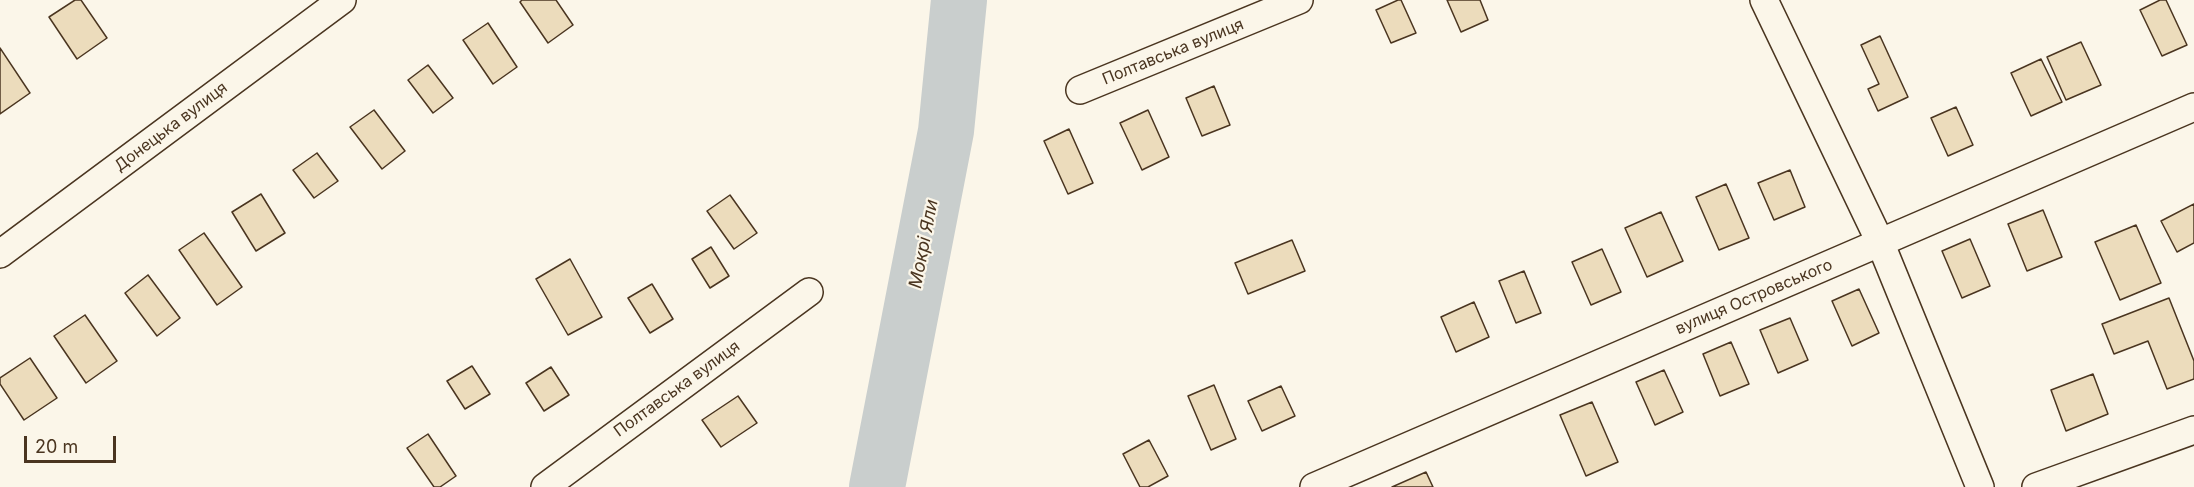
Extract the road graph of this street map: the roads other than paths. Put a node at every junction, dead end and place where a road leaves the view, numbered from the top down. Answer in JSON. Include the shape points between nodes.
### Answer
{"nodes":[{"id":1,"x":342,"y":0,"type":"edge"},
{"id":2,"x":1299,"y":0,"type":"edge"},
{"id":3,"x":1764,"y":0,"type":"edge"},
{"id":4,"x":1080,"y":90,"type":"dead end"},
{"id":5,"x":2194,"y":107,"type":"edge"},
{"id":6,"x":1880,"y":242,"type":"junction"},
{"id":7,"x":0,"y":255,"type":"edge"},
{"id":8,"x":809,"y":292,"type":"dead end"},
{"id":9,"x":2194,"y":430,"type":"edge"},
{"id":10,"x":545,"y":487,"type":"edge"},
{"id":11,"x":1314,"y":487,"type":"edge"},
{"id":12,"x":1980,"y":487,"type":"edge"},
{"id":13,"x":2036,"y":487,"type":"edge"}],
"edges":[{"from":1,"to":7,"type":"street","name":"Донецька вулиця"},
{"from":2,"to":4,"type":"street","name":"Полтавська вулиця"},
{"from":3,"to":6,"type":"street"},
{"from":5,"to":6,"type":"street","name":"вулиця Островського"},
{"from":6,"to":11,"type":"street","name":"вулиця Островського"},
{"from":6,"to":12,"type":"street"},
{"from":8,"to":10,"type":"street","name":"Полтавська вулиця"},
{"from":9,"to":13,"type":"street"}]}
